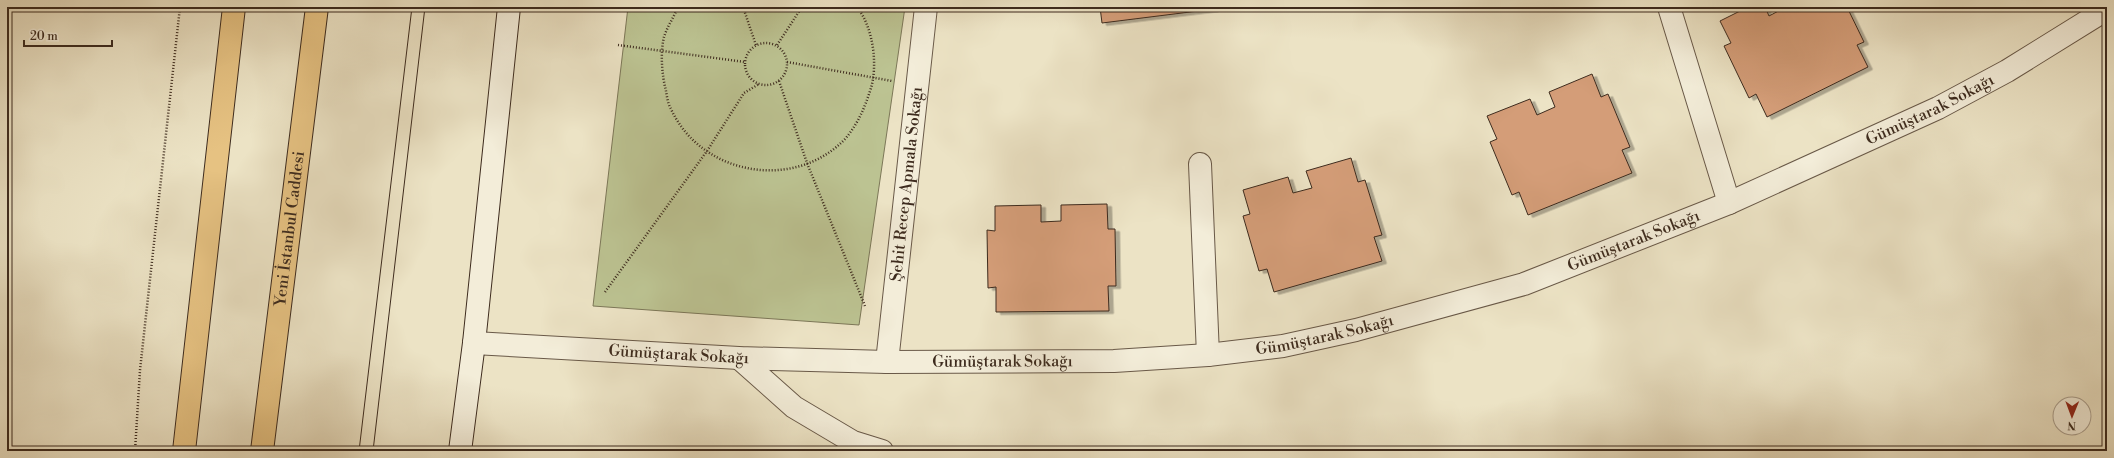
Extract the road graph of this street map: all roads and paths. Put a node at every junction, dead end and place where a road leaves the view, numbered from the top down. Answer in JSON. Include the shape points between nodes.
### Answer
{"nodes":[{"id":1,"x":180,"y":7,"type":"edge"},
{"id":2,"x":234,"y":7,"type":"edge"},
{"id":3,"x":317,"y":7,"type":"edge"},
{"id":4,"x":509,"y":7,"type":"edge"},
{"id":5,"x":678,"y":7,"type":"edge"},
{"id":6,"x":743,"y":7,"type":"edge"},
{"id":7,"x":802,"y":7,"type":"edge"},
{"id":8,"x":857,"y":7,"type":"edge"},
{"id":9,"x":926,"y":7,"type":"edge"},
{"id":10,"x":1669,"y":7,"type":"edge"},
{"id":11,"x":2107,"y":9,"type":"edge"},
{"id":12,"x":618,"y":45,"type":"dead end"},
{"id":13,"x":756,"y":45,"type":"junction"},
{"id":14,"x":777,"y":46,"type":"junction"},
{"id":15,"x":663,"y":52,"type":"junction"},
{"id":16,"x":744,"y":62,"type":"junction"},
{"id":17,"x":787,"y":62,"type":"junction"},
{"id":18,"x":874,"y":78,"type":"junction"},
{"id":19,"x":779,"y":81,"type":"junction"},
{"id":20,"x":759,"y":84,"type":"junction"},
{"id":21,"x":918,"y":85,"type":"junction"},
{"id":22,"x":707,"y":151,"type":"junction"},
{"id":23,"x":807,"y":163,"type":"junction"},
{"id":24,"x":1200,"y":164,"type":"dead end"},
{"id":25,"x":1729,"y":203,"type":"junction"},
{"id":26,"x":605,"y":292,"type":"dead end"},
{"id":27,"x":867,"y":310,"type":"dead end"},
{"id":28,"x":474,"y":343,"type":"junction"},
{"id":29,"x":1208,"y":355,"type":"junction"},
{"id":30,"x":739,"y":358,"type":"junction"},
{"id":31,"x":887,"y":362,"type":"junction"},
{"id":32,"x":135,"y":451,"type":"edge"},
{"id":33,"x":184,"y":451,"type":"edge"},
{"id":34,"x":262,"y":451,"type":"edge"},
{"id":35,"x":460,"y":451,"type":"edge"},
{"id":36,"x":882,"y":451,"type":"edge"}],
"edges":[{"from":1,"to":32,"type":"path","via":[[140,370]]},
{"from":2,"to":33,"type":"highway"},
{"from":3,"to":34,"type":"highway","name":"Yeni İstanbul Caddesi"},
{"from":4,"to":28,"type":"street"},
{"from":5,"to":15,"type":"path","via":[[664,38]]},
{"from":6,"to":13,"type":"path"},
{"from":7,"to":14,"type":"path"},
{"from":8,"to":18,"type":"path","via":[[873,45]]},
{"from":9,"to":21,"type":"street","name":"Şehit Recep Apmala Sokağı"},
{"from":10,"to":25,"type":"street"},
{"from":11,"to":25,"type":"street","name":"Gümüştarak Sokağı","via":[[2007,71],[1938,108]]},
{"from":12,"to":15,"type":"path"},
{"from":13,"to":14,"type":"path","via":[[764,43]]},
{"from":13,"to":16,"type":"path"},
{"from":14,"to":17,"type":"path","via":[[782,50]]},
{"from":15,"to":16,"type":"path"},
{"from":15,"to":22,"type":"path","via":[[661,74],[670,109],[691,139]]},
{"from":16,"to":20,"type":"path","via":[[748,76]]},
{"from":17,"to":18,"type":"path"},
{"from":17,"to":19,"type":"path","via":[[787,70]]},
{"from":18,"to":21,"type":"path"},
{"from":18,"to":23,"type":"path","via":[[864,111],[844,139],[817,159]]},
{"from":19,"to":20,"type":"path","via":[[766,86]]},
{"from":19,"to":23,"type":"path"},
{"from":20,"to":22,"type":"path","via":[[744,93]]},
{"from":21,"to":31,"type":"street","name":"Şehit Recep Apmala Sokağı"},
{"from":22,"to":23,"type":"path","via":[[718,159],[751,170],[785,170]]},
{"from":22,"to":26,"type":"path"},
{"from":23,"to":27,"type":"path"},
{"from":24,"to":29,"type":"street"},
{"from":25,"to":29,"type":"street","name":"Gümüştarak Sokağı","via":[[1524,284],[1283,346]]},
{"from":28,"to":30,"type":"street","name":"Gümüştarak Sokağı"},
{"from":28,"to":35,"type":"street"},
{"from":29,"to":31,"type":"street","name":"Gümüştarak Sokağı","via":[[1114,361]]},
{"from":30,"to":31,"type":"street","name":"Gümüştarak Sokağı"},
{"from":30,"to":36,"type":"street","via":[[794,408],[853,442]]}]}
